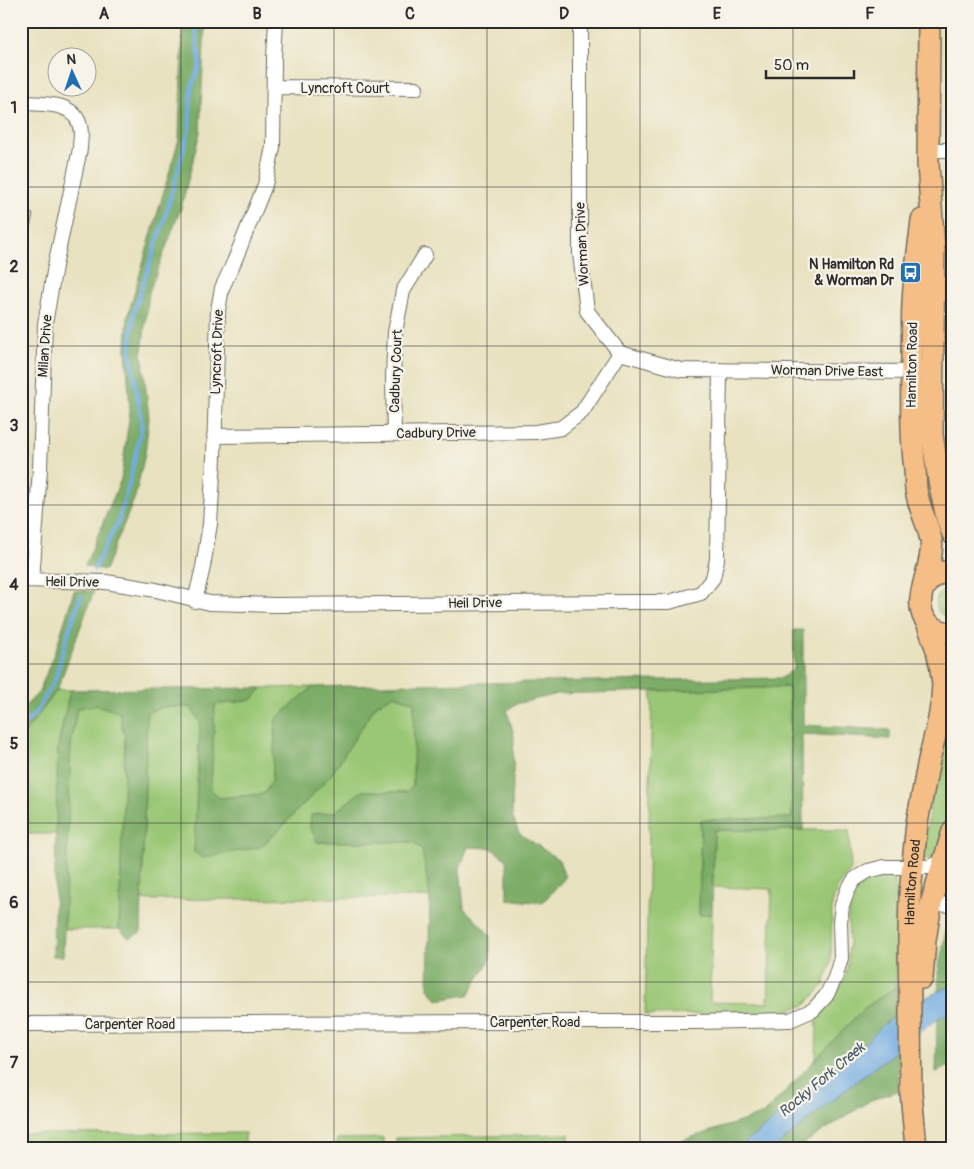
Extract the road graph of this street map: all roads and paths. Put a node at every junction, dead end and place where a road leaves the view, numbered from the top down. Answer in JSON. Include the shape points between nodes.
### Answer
{"nodes":[{"id":1,"x":276,"y":21,"type":"edge"},
{"id":2,"x":580,"y":21,"type":"edge"},
{"id":3,"x":929,"y":21,"type":"edge"},
{"id":4,"x":274,"y":88,"type":"junction"},
{"id":5,"x":416,"y":88,"type":"dead end"},
{"id":6,"x":21,"y":103,"type":"edge"},
{"id":7,"x":953,"y":150,"type":"edge"},
{"id":8,"x":928,"y":156,"type":"junction"},
{"id":9,"x":425,"y":255,"type":"dead end"},
{"id":10,"x":620,"y":353,"type":"junction"},
{"id":11,"x":720,"y":370,"type":"junction"},
{"id":12,"x":912,"y":372,"type":"junction"},
{"id":13,"x":934,"y":373,"type":"junction"},
{"id":14,"x":394,"y":434,"type":"junction"},
{"id":15,"x":214,"y":436,"type":"junction"},
{"id":16,"x":953,"y":534,"type":"edge"},
{"id":17,"x":935,"y":576,"type":"edge"},
{"id":18,"x":26,"y":580,"type":"edge"},
{"id":19,"x":195,"y":601,"type":"junction"},
{"id":20,"x":926,"y":622,"type":"junction"},
{"id":21,"x":953,"y":633,"type":"edge"},
{"id":22,"x":949,"y":845,"type":"edge"},
{"id":23,"x":912,"y":866,"type":"junction"},
{"id":24,"x":931,"y":904,"type":"junction"},
{"id":25,"x":953,"y":904,"type":"edge"},
{"id":26,"x":917,"y":963,"type":"junction"},
{"id":27,"x":21,"y":1024,"type":"edge"},
{"id":28,"x":917,"y":1148,"type":"edge"}],
"edges":[{"from":1,"to":4,"type":"street","name":"Lyncroft Drive"},
{"from":2,"to":10,"type":"street","name":"Worman Drive","via":[[580,253],[587,311]]},
{"from":3,"to":8,"type":"main road","name":"Hamilton Road"},
{"from":4,"to":5,"type":"street","name":"Lyncroft Court"},
{"from":4,"to":15,"type":"street","name":"Lyncroft Drive","via":[[273,147],[265,185],[222,288],[218,310]]},
{"from":6,"to":18,"type":"street","name":"Milan Drive","via":[[63,106],[75,115],[81,132],[44,324],[40,469]]},
{"from":7,"to":8,"type":"street"},
{"from":8,"to":12,"type":"main road","name":"Hamilton Road","via":[[913,303]]},
{"from":8,"to":13,"type":"main road","name":"Hamilton Road","via":[[934,250]]},
{"from":9,"to":14,"type":"street","name":"Cadbury Court","via":[[403,291],[395,332]]},
{"from":10,"to":11,"type":"street","via":[[681,370]]},
{"from":10,"to":14,"type":"street","name":"Cadbury Drive","via":[[582,412],[561,428],[536,432]]},
{"from":11,"to":12,"type":"street","name":"Worman Drive East"},
{"from":11,"to":19,"type":"street","name":"Heil Drive","via":[[717,559],[713,578],[701,594],[669,602],[275,605]]},
{"from":12,"to":13,"type":"street","name":"Worman Drive East"},
{"from":12,"to":17,"type":"main road","name":"Hamilton Road","via":[[912,436],[916,471],[938,537]]},
{"from":13,"to":16,"type":"main road","name":"Hamilton Road","via":[[934,451]]},
{"from":14,"to":15,"type":"street","name":"Cadbury Drive"},
{"from":15,"to":19,"type":"street","name":"Lyncroft Drive","via":[[210,524]]},
{"from":17,"to":20,"type":"main road","name":"Hamilton Road","via":[[920,605]]},
{"from":18,"to":19,"type":"street","name":"Heil Drive","via":[[106,582],[156,590]]},
{"from":20,"to":21,"type":"main road","via":[[934,629]]},
{"from":20,"to":23,"type":"main road","name":"Hamilton Road","via":[[937,650],[943,684],[939,719],[920,802]]},
{"from":22,"to":23,"type":"street","name":"Carpenter Road","via":[[928,867]]},
{"from":22,"to":24,"type":"main road","name":"Hamilton Road"},
{"from":23,"to":26,"type":"main road","name":"Hamilton Road","via":[[909,911]]},
{"from":23,"to":27,"type":"street","name":"Carpenter Road","via":[[884,867],[854,879],[842,905],[841,958],[836,978],[813,1010],[790,1020]]},
{"from":24,"to":25,"type":"street"},
{"from":24,"to":26,"type":"main road","name":"Hamilton Road"},
{"from":26,"to":28,"type":"main road","name":"Hamilton Road","via":[[920,1000],[915,1089]]}]}
